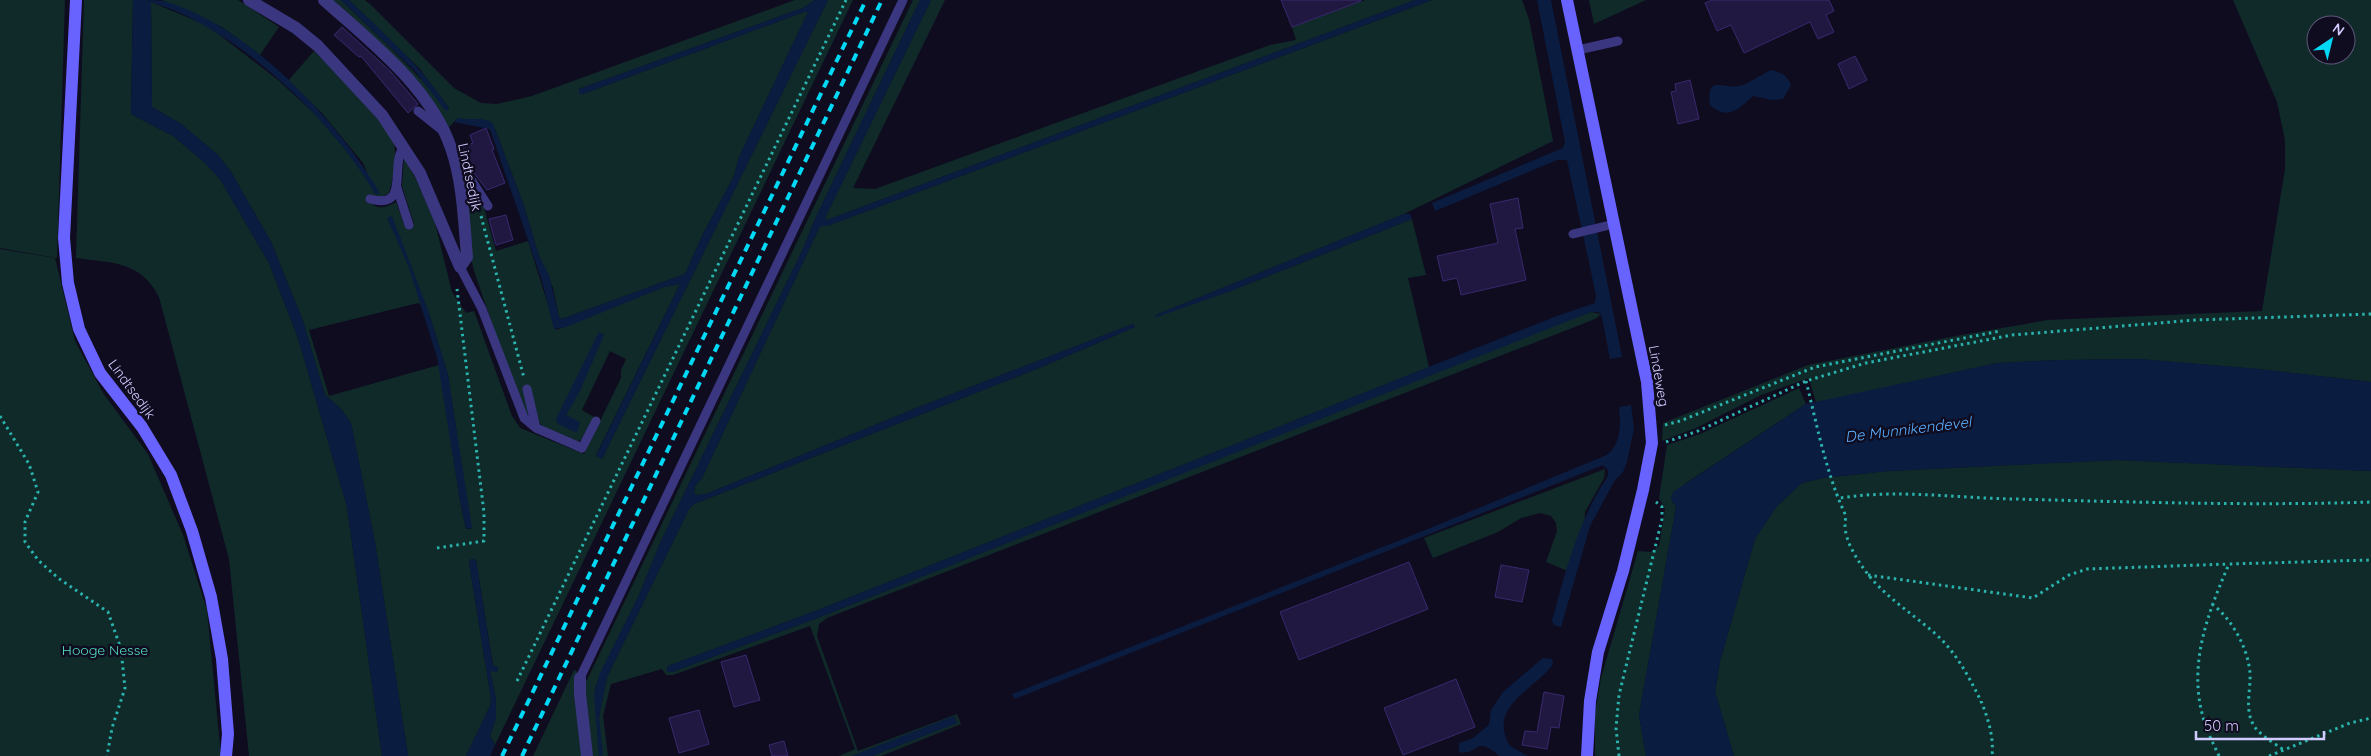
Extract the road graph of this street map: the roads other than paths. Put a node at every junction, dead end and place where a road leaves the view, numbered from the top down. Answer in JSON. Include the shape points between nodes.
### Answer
{"nodes":[{"id":1,"x":76,"y":0,"type":"edge"},
{"id":2,"x":249,"y":0,"type":"edge"},
{"id":3,"x":324,"y":0,"type":"edge"},
{"id":4,"x":904,"y":0,"type":"edge"},
{"id":5,"x":1567,"y":0,"type":"edge"},
{"id":6,"x":1618,"y":41,"type":"dead end"},
{"id":7,"x":1578,"y":50,"type":"junction"},
{"id":8,"x":418,"y":111,"type":"dead end"},
{"id":9,"x":443,"y":131,"type":"junction"},
{"id":10,"x":404,"y":147,"type":"junction"},
{"id":11,"x":451,"y":148,"type":"junction"},
{"id":12,"x":397,"y":187,"type":"junction"},
{"id":13,"x":370,"y":199,"type":"dead end"},
{"id":14,"x":488,"y":206,"type":"dead end"},
{"id":15,"x":1614,"y":224,"type":"junction"},
{"id":16,"x":409,"y":225,"type":"dead end"},
{"id":17,"x":1577,"y":233,"type":"dead end"},
{"id":18,"x":460,"y":267,"type":"junction"},
{"id":19,"x":527,"y":389,"type":"road end"},
{"id":20,"x":596,"y":421,"type":"dead end"},
{"id":21,"x":536,"y":428,"type":"junction"},
{"id":22,"x":580,"y":678,"type":"joint"},
{"id":23,"x":226,"y":756,"type":"edge"},
{"id":24,"x":587,"y":756,"type":"edge"},
{"id":25,"x":1587,"y":756,"type":"edge"}],
"edges":[{"from":1,"to":23,"type":"street","name":"Lindtsedijk","via":[[64,238],[68,282],[79,329],[100,373],[147,435],[170,475],[192,531],[211,597],[222,659],[228,734]]},
{"from":2,"to":10,"type":"street","via":[[296,28],[318,46],[369,99]]},
{"from":3,"to":9,"type":"street","name":"Lindtsedijk","via":[[406,78],[426,102]]},
{"from":4,"to":22,"type":"lane"},
{"from":5,"to":7,"type":"street","name":"Lindeweg"},
{"from":6,"to":7,"type":"lane"},
{"from":7,"to":15,"type":"street","name":"Lindeweg"},
{"from":8,"to":9,"type":"lane"},
{"from":9,"to":11,"type":"street","name":"Lindtsedijk"},
{"from":10,"to":12,"type":"lane","via":[[398,162]]},
{"from":10,"to":18,"type":"street","via":[[430,193]]},
{"from":11,"to":14,"type":"lane","via":[[478,196]]},
{"from":11,"to":18,"type":"street","name":"Lindtsedijk","via":[[467,257]]},
{"from":12,"to":13,"type":"lane","via":[[394,195],[386,200],[377,202]]},
{"from":12,"to":16,"type":"lane"},
{"from":15,"to":17,"type":"lane"},
{"from":15,"to":25,"type":"street","name":"Lindeweg","via":[[1646,382],[1652,444],[1643,490],[1593,674]]},
{"from":18,"to":21,"type":"lane","via":[[482,310],[524,418]]},
{"from":19,"to":21,"type":"lane"},
{"from":20,"to":21,"type":"lane","via":[[582,448]]},
{"from":22,"to":24,"type":"street"}]}
